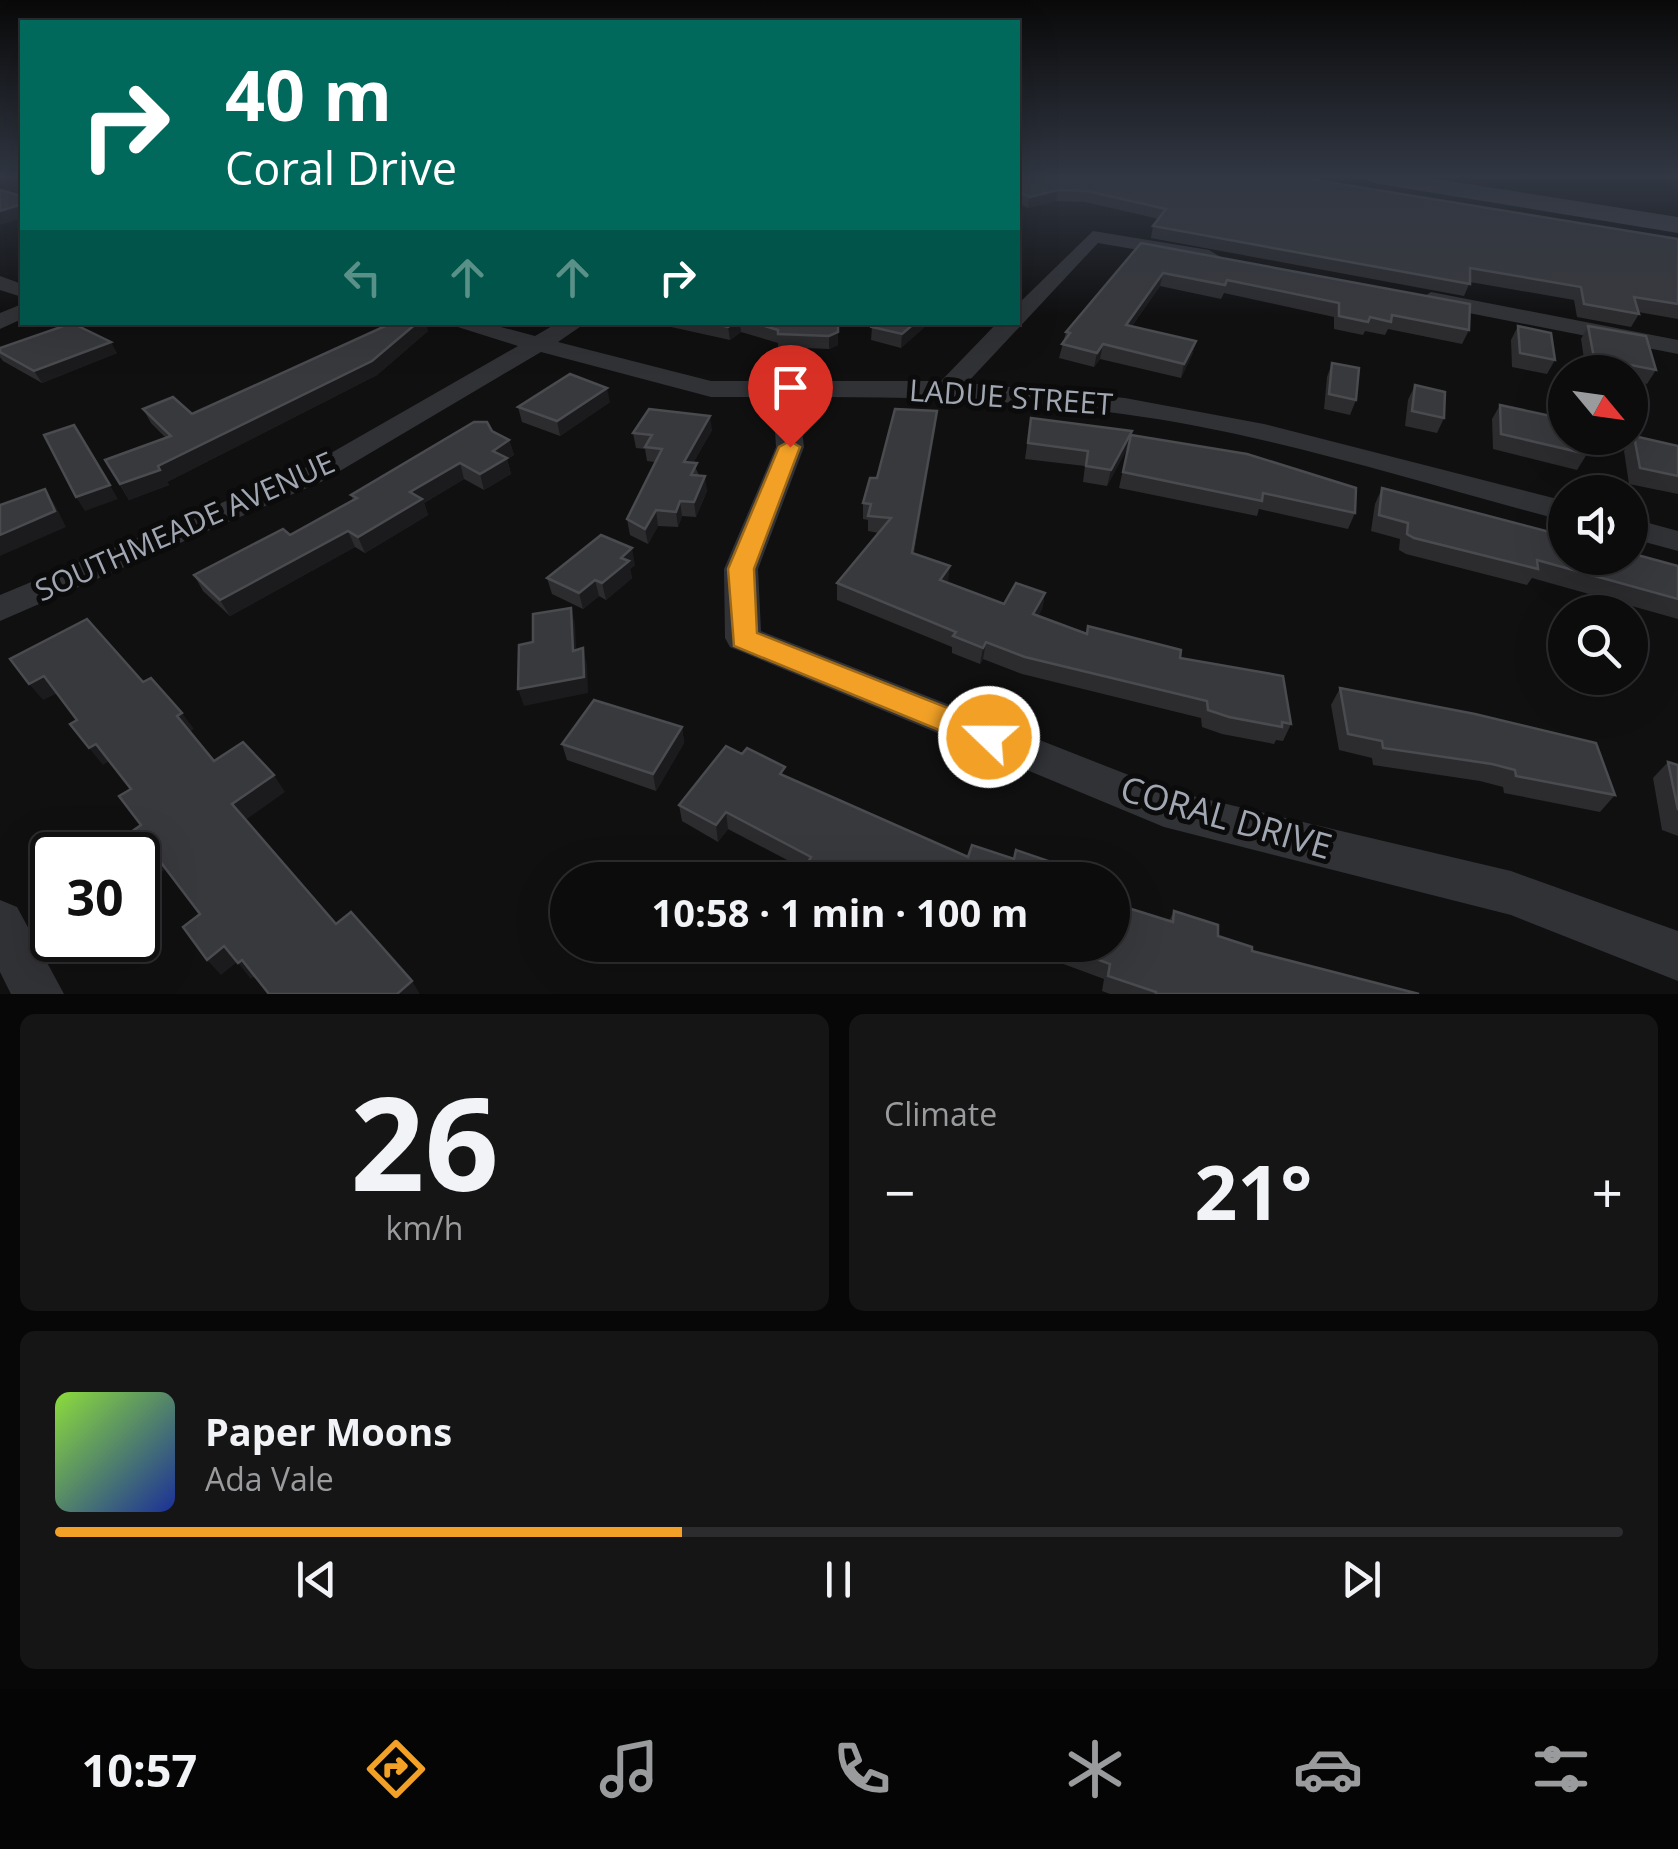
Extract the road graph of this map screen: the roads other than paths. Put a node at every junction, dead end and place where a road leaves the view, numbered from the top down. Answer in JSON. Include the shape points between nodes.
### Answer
{"nodes":[{"id":1,"x":1239,"y":262,"type":"edge"},
{"id":2,"x":1410,"y":295,"type":"edge"},
{"id":3,"x":1020,"y":314,"type":"edge"},
{"id":4,"x":464,"y":325,"type":"edge"},
{"id":5,"x":571,"y":325,"type":"edge"},
{"id":6,"x":1008,"y":325,"type":"edge"},
{"id":7,"x":537,"y":344,"type":"junction"},
{"id":8,"x":1678,"y":347,"type":"edge"},
{"id":9,"x":948,"y":389,"type":"junction"},
{"id":10,"x":785,"y":390,"type":"junction"},
{"id":11,"x":1548,"y":507,"type":"edge"},
{"id":12,"x":1648,"y":532,"type":"edge"},
{"id":13,"x":1678,"y":540,"type":"edge"},
{"id":14,"x":0,"y":609,"type":"edge"},
{"id":15,"x":0,"y":924,"type":"edge"},
{"id":16,"x":1678,"y":956,"type":"edge"},
{"id":17,"x":39,"y":994,"type":"edge"}],
"edges":[{"from":1,"to":3,"type":"street","via":[[1092,237]]},
{"from":2,"to":8,"type":"street"},
{"from":4,"to":7,"type":"street","name":"LADUE STREET"},
{"from":5,"to":7,"type":"street","name":"SOUTHMEADE AVENUE"},
{"from":6,"to":9,"type":"street"},
{"from":7,"to":10,"type":"street","name":"LADUE STREET","via":[[711,389]]},
{"from":7,"to":14,"type":"street","name":"SOUTHMEADE AVENUE","via":[[313,476]]},
{"from":9,"to":10,"type":"street","name":"LADUE STREET"},
{"from":9,"to":11,"type":"street","name":"LADUE STREET","via":[[1125,406],[1264,432]]},
{"from":10,"to":16,"type":"street","name":"CORAL DRIVE","via":[[790,447],[741,569],[744,638],[1164,808],[1511,893]]},
{"from":12,"to":13,"type":"street"},
{"from":15,"to":17,"type":"street"}]}
